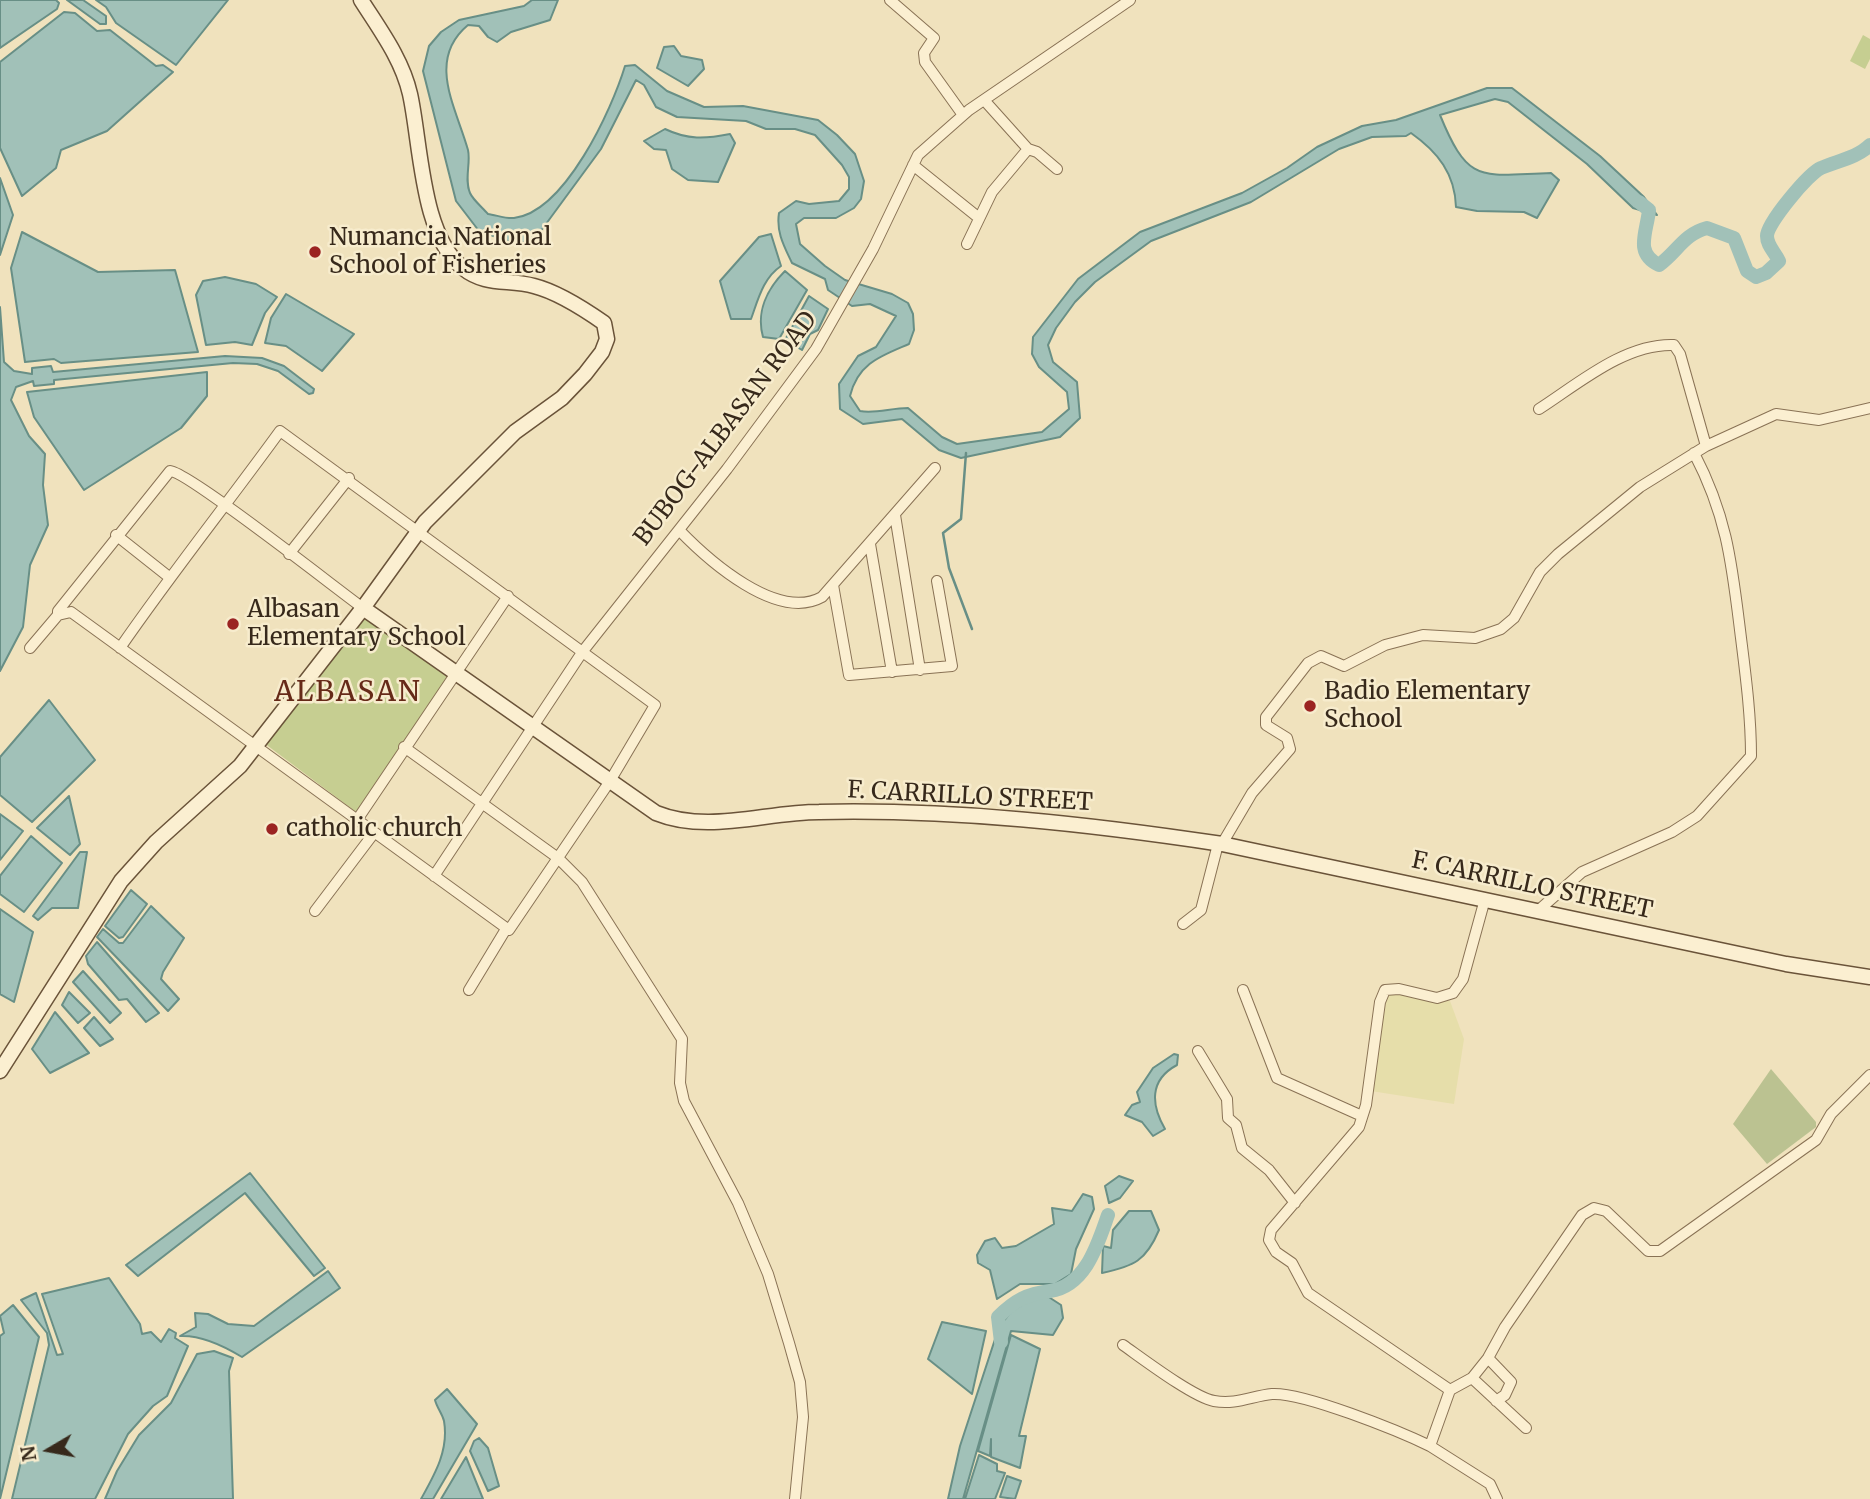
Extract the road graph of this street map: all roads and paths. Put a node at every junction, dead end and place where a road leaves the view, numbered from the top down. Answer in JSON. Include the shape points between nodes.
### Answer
{"nodes":[{"id":1,"x":361,"y":0,"type":"edge"},
{"id":2,"x":890,"y":0,"type":"edge"},
{"id":3,"x":1130,"y":0,"type":"edge"},
{"id":4,"x":984,"y":100,"type":"junction"},
{"id":5,"x":962,"y":115,"type":"junction"},
{"id":6,"x":1028,"y":149,"type":"junction"},
{"id":7,"x":913,"y":165,"type":"junction"},
{"id":8,"x":1056,"y":169,"type":"dead end"},
{"id":9,"x":979,"y":218,"type":"junction"},
{"id":10,"x":967,"y":244,"type":"dead end"},
{"id":11,"x":1870,"y":408,"type":"edge"},
{"id":12,"x":1539,"y":409,"type":"dead end"},
{"id":13,"x":1706,"y":446,"type":"junction"},
{"id":14,"x":1694,"y":453,"type":"junction"},
{"id":15,"x":935,"y":468,"type":"dead end"},
{"id":16,"x":349,"y":478,"type":"junction"},
{"id":17,"x":226,"y":506,"type":"junction"},
{"id":18,"x":895,"y":515,"type":"junction"},
{"id":19,"x":679,"y":530,"type":"junction"},
{"id":20,"x":418,"y":531,"type":"junction"},
{"id":21,"x":116,"y":535,"type":"junction"},
{"id":22,"x":870,"y":544,"type":"junction"},
{"id":23,"x":289,"y":554,"type":"junction"},
{"id":24,"x":169,"y":577,"type":"junction"},
{"id":25,"x":937,"y":581,"type":"dead end"},
{"id":26,"x":833,"y":585,"type":"junction"},
{"id":27,"x":508,"y":596,"type":"junction"},
{"id":28,"x":363,"y":608,"type":"junction"},
{"id":29,"x":58,"y":615,"type":"junction"},
{"id":30,"x":30,"y":648,"type":"dead end"},
{"id":31,"x":120,"y":648,"type":"junction"},
{"id":32,"x":583,"y":651,"type":"junction"},
{"id":33,"x":920,"y":670,"type":"junction"},
{"id":34,"x":892,"y":672,"type":"junction"},
{"id":35,"x":456,"y":673,"type":"junction"},
{"id":36,"x":534,"y":724,"type":"junction"},
{"id":37,"x":257,"y":744,"type":"junction"},
{"id":38,"x":404,"y":747,"type":"junction"},
{"id":39,"x":610,"y":781,"type":"junction"},
{"id":40,"x":482,"y":803,"type":"junction"},
{"id":41,"x":357,"y":820,"type":"junction"},
{"id":42,"x":374,"y":833,"type":"junction"},
{"id":43,"x":1220,"y":844,"type":"junction"},
{"id":44,"x":558,"y":858,"type":"junction"},
{"id":45,"x":434,"y":876,"type":"junction"},
{"id":46,"x":1485,"y":899,"type":"junction"},
{"id":47,"x":1540,"y":909,"type":"junction"},
{"id":48,"x":315,"y":911,"type":"dead end"},
{"id":49,"x":1183,"y":924,"type":"dead end"},
{"id":50,"x":506,"y":929,"type":"junction"},
{"id":51,"x":1870,"y":977,"type":"edge"},
{"id":52,"x":469,"y":990,"type":"dead end"},
{"id":53,"x":1243,"y":990,"type":"dead end"},
{"id":54,"x":1198,"y":1051,"type":"dead end"},
{"id":55,"x":0,"y":1071,"type":"edge"},
{"id":56,"x":1870,"y":1076,"type":"edge"},
{"id":57,"x":1362,"y":1116,"type":"junction"},
{"id":58,"x":1295,"y":1203,"type":"junction"},
{"id":59,"x":1123,"y":1345,"type":"dead end"},
{"id":60,"x":1489,"y":1357,"type":"junction"},
{"id":61,"x":1472,"y":1378,"type":"junction"},
{"id":62,"x":1450,"y":1390,"type":"junction"},
{"id":63,"x":1496,"y":1401,"type":"junction"},
{"id":64,"x":1526,"y":1428,"type":"dead end"},
{"id":65,"x":1430,"y":1446,"type":"junction"},
{"id":66,"x":795,"y":1499,"type":"edge"},
{"id":67,"x":1497,"y":1499,"type":"edge"}],
"edges":[{"from":1,"to":20,"type":"street","via":[[396,53],[410,93],[433,212],[451,258],[475,277],[534,286],[557,296],[604,323],[606,331],[602,352],[585,374],[562,398],[514,432]]},
{"from":2,"to":5,"type":"street","via":[[934,38],[924,53],[925,62]]},
{"from":3,"to":4,"type":"street","name":"BUBOG-ALBASAN ROAD"},
{"from":4,"to":5,"type":"street","name":"BUBOG-ALBASAN ROAD"},
{"from":4,"to":6,"type":"street"},
{"from":5,"to":7,"type":"street","name":"BUBOG-ALBASAN ROAD"},
{"from":6,"to":8,"type":"street"},
{"from":6,"to":9,"type":"street","via":[[996,186]]},
{"from":7,"to":9,"type":"street"},
{"from":7,"to":19,"type":"street","name":"BUBOG-ALBASAN ROAD","via":[[816,349]]},
{"from":9,"to":10,"type":"street"},
{"from":11,"to":13,"type":"street","via":[[1819,420],[1776,414]]},
{"from":12,"to":13,"type":"street","via":[[1610,362],[1674,345]]},
{"from":13,"to":14,"type":"street"},
{"from":14,"to":43,"type":"street","via":[[1640,487],[1540,572],[1522,607],[1501,629],[1475,638],[1423,635],[1385,645],[1345,666],[1321,656],[1308,663],[1266,717],[1266,725],[1287,738],[1290,750],[1252,793]]},
{"from":14,"to":47,"type":"street","via":[[1713,491],[1730,548],[1751,719],[1751,756],[1697,816],[1672,832],[1581,872]]},
{"from":15,"to":18,"type":"street"},
{"from":16,"to":17,"type":"street","via":[[280,431]]},
{"from":16,"to":20,"type":"street"},
{"from":16,"to":23,"type":"street"},
{"from":17,"to":21,"type":"street","name":"F. CARRILLO STREET","via":[[176,471],[165,474]]},
{"from":17,"to":23,"type":"street","name":"F. CARRILLO STREET"},
{"from":17,"to":24,"type":"street"},
{"from":18,"to":22,"type":"street"},
{"from":18,"to":33,"type":"street"},
{"from":19,"to":26,"type":"street","via":[[723,570],[781,600],[811,602]]},
{"from":19,"to":32,"type":"street","name":"BUBOG-ALBASAN ROAD"},
{"from":20,"to":27,"type":"street"},
{"from":20,"to":28,"type":"street"},
{"from":21,"to":24,"type":"street"},
{"from":21,"to":29,"type":"street"},
{"from":22,"to":26,"type":"street"},
{"from":22,"to":34,"type":"street"},
{"from":23,"to":28,"type":"street","name":"F. CARRILLO STREET"},
{"from":24,"to":31,"type":"street"},
{"from":25,"to":33,"type":"street","via":[[952,666]]},
{"from":26,"to":34,"type":"street","via":[[849,675]]},
{"from":27,"to":32,"type":"street"},
{"from":27,"to":35,"type":"street"},
{"from":28,"to":35,"type":"street","name":"F. CARRILLO STREET"},
{"from":28,"to":37,"type":"street"},
{"from":29,"to":30,"type":"street"},
{"from":29,"to":31,"type":"street","via":[[71,612]]},
{"from":31,"to":37,"type":"street"},
{"from":32,"to":36,"type":"street","name":"BUBOG-ALBASAN ROAD"},
{"from":32,"to":39,"type":"street","via":[[655,705]]},
{"from":33,"to":34,"type":"street"},
{"from":35,"to":36,"type":"street","name":"F. CARRILLO STREET"},
{"from":35,"to":38,"type":"street"},
{"from":36,"to":39,"type":"street","name":"F. CARRILLO STREET"},
{"from":36,"to":40,"type":"street","name":"BUBOG-ALBASAN ROAD"},
{"from":37,"to":41,"type":"street"},
{"from":37,"to":55,"type":"street","via":[[121,881]]},
{"from":38,"to":40,"type":"street"},
{"from":38,"to":41,"type":"street"},
{"from":39,"to":43,"type":"street","name":"F. CARRILLO STREET","via":[[656,813],[699,822],[817,811],[961,815]]},
{"from":39,"to":44,"type":"street"},
{"from":40,"to":44,"type":"street"},
{"from":40,"to":45,"type":"street","name":"BUBOG-ALBASAN ROAD"},
{"from":41,"to":42,"type":"street"},
{"from":42,"to":45,"type":"street"},
{"from":42,"to":48,"type":"street"},
{"from":43,"to":46,"type":"street","name":"F. CARRILLO STREET"},
{"from":43,"to":49,"type":"street","via":[[1200,910]]},
{"from":44,"to":50,"type":"street","via":[[513,926]]},
{"from":44,"to":66,"type":"street","via":[[591,893],[682,1039],[684,1101],[738,1203],[768,1274],[800,1382],[802,1446]]},
{"from":45,"to":50,"type":"street"},
{"from":46,"to":47,"type":"street","name":"F. CARRILLO STREET"},
{"from":46,"to":57,"type":"street","via":[[1463,979],[1453,993],[1437,998],[1385,990]]},
{"from":47,"to":51,"type":"street","name":"F. CARRILLO STREET","via":[[1786,964]]},
{"from":50,"to":52,"type":"street"},
{"from":53,"to":57,"type":"street","via":[[1277,1078]]},
{"from":54,"to":58,"type":"street","via":[[1227,1099],[1228,1118],[1236,1125],[1242,1148],[1269,1170]]},
{"from":56,"to":60,"type":"street","via":[[1831,1114],[1816,1140],[1660,1251],[1648,1251],[1606,1211],[1594,1208],[1582,1215]]},
{"from":57,"to":58,"type":"street","via":[[1359,1127]]},
{"from":58,"to":62,"type":"street","via":[[1271,1230],[1269,1240],[1276,1252],[1292,1263],[1308,1293]]},
{"from":59,"to":65,"type":"street","via":[[1212,1401],[1296,1396]]},
{"from":60,"to":61,"type":"street"},
{"from":60,"to":63,"type":"street","via":[[1511,1382]]},
{"from":61,"to":62,"type":"street"},
{"from":61,"to":63,"type":"street"},
{"from":62,"to":65,"type":"street"},
{"from":63,"to":64,"type":"street"},
{"from":65,"to":67,"type":"street","via":[[1490,1484]]}]}
